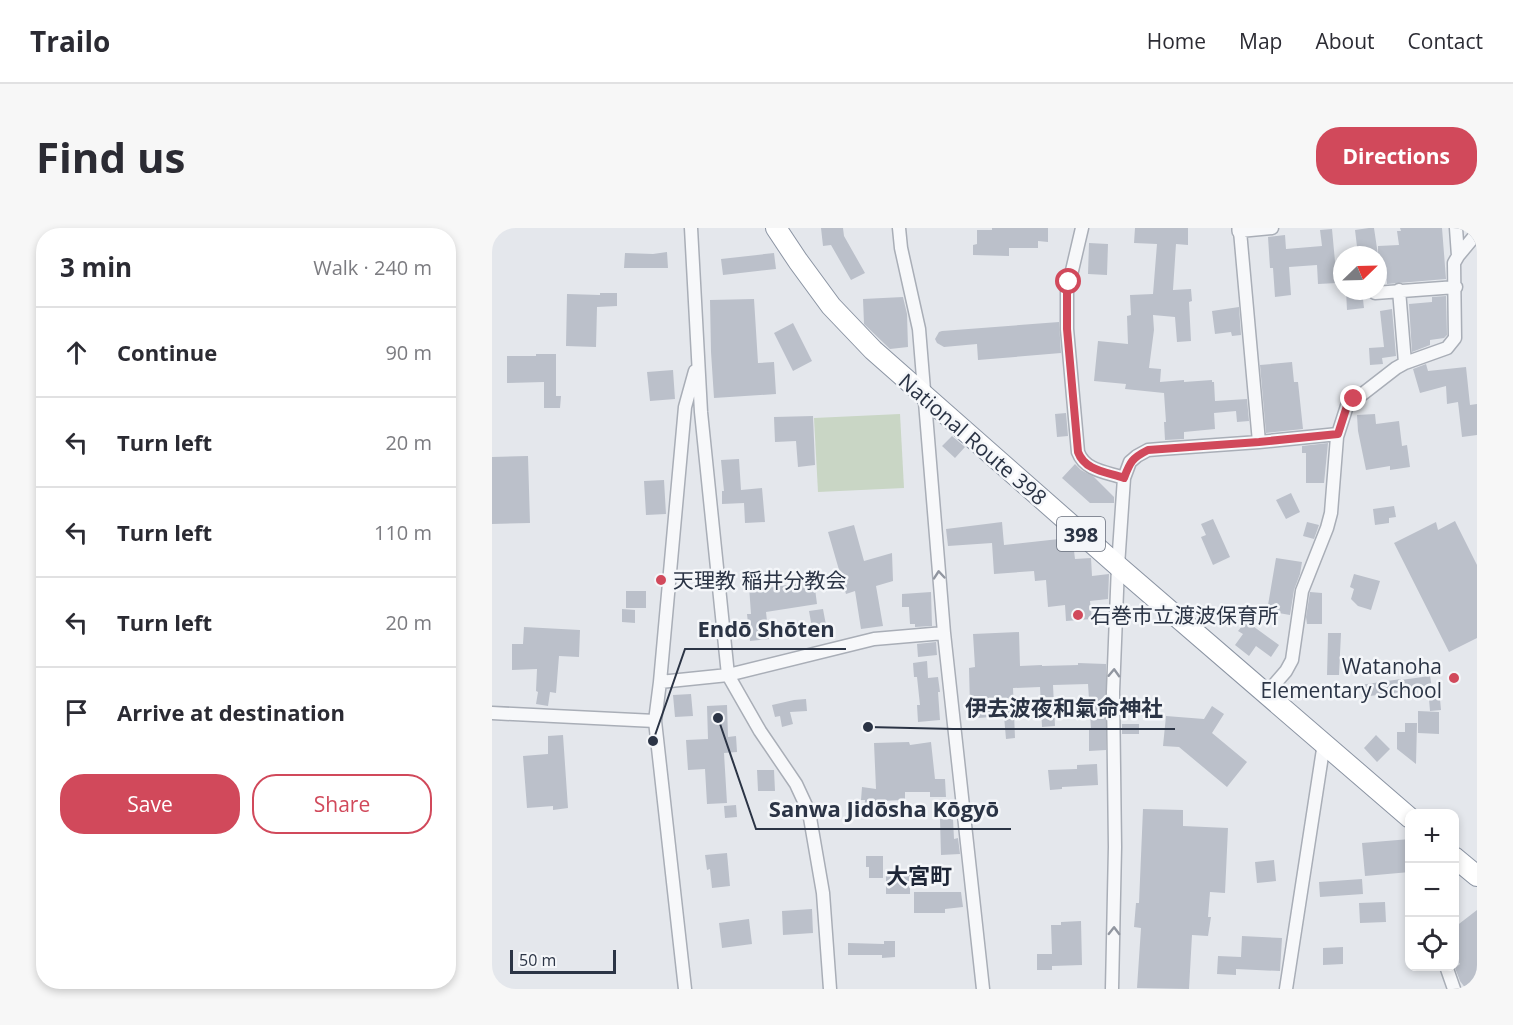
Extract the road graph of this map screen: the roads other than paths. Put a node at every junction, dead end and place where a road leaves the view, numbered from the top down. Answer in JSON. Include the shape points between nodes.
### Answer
{"nodes":[{"id":1,"x":691,"y":228,"type":"edge"},
{"id":2,"x":776,"y":228,"type":"edge"},
{"id":3,"x":899,"y":228,"type":"edge"},
{"id":4,"x":1082,"y":228,"type":"edge"},
{"id":5,"x":1272,"y":228,"type":"edge"},
{"id":6,"x":1456,"y":228,"type":"edge"},
{"id":7,"x":1240,"y":230,"type":"edge"},
{"id":8,"x":1477,"y":233,"type":"edge"},
{"id":9,"x":1458,"y":256,"type":"junction"},
{"id":10,"x":1455,"y":287,"type":"junction"},
{"id":11,"x":1399,"y":290,"type":"junction"},
{"id":12,"x":1387,"y":292,"type":"edge"},
{"id":13,"x":698,"y":361,"type":"junction"},
{"id":14,"x":1405,"y":363,"type":"junction"},
{"id":15,"x":923,"y":395,"type":"junction"},
{"id":16,"x":1338,"y":434,"type":"junction"},
{"id":17,"x":1259,"y":442,"type":"junction"},
{"id":18,"x":1124,"y":478,"type":"junction"},
{"id":19,"x":1118,"y":566,"type":"junction"},
{"id":20,"x":944,"y":633,"type":"junction"},
{"id":21,"x":728,"y":675,"type":"junction"},
{"id":22,"x":660,"y":682,"type":"junction"},
{"id":23,"x":1266,"y":694,"type":"junction"},
{"id":24,"x":492,"y":713,"type":"edge"},
{"id":25,"x":655,"y":721,"type":"junction"},
{"id":26,"x":1324,"y":744,"type":"junction"},
{"id":27,"x":1405,"y":814,"type":"edge"},
{"id":28,"x":1459,"y":860,"type":"edge"},
{"id":29,"x":1477,"y":876,"type":"edge"},
{"id":30,"x":1448,"y":971,"type":"edge"},
{"id":31,"x":685,"y":989,"type":"edge"},
{"id":32,"x":830,"y":989,"type":"edge"},
{"id":33,"x":983,"y":989,"type":"edge"},
{"id":34,"x":1112,"y":989,"type":"edge"},
{"id":35,"x":1286,"y":989,"type":"edge"},
{"id":36,"x":1454,"y":989,"type":"edge"}],
"edges":[{"from":1,"to":13,"type":"street"},
{"from":2,"to":15,"type":"highway","name":"National Route 398","number":"398","via":[[831,306]]},
{"from":3,"to":15,"type":"street","via":[[919,329]]},
{"from":4,"to":18,"type":"street","via":[[1067,292],[1078,452],[1090,468]]},
{"from":5,"to":7,"type":"street"},
{"from":6,"to":9,"type":"street"},
{"from":7,"to":17,"type":"street"},
{"from":8,"to":9,"type":"street"},
{"from":9,"to":10,"type":"street","via":[[1454,263]]},
{"from":10,"to":11,"type":"street"},
{"from":10,"to":14,"type":"street","via":[[1452,344]]},
{"from":11,"to":12,"type":"street"},
{"from":11,"to":14,"type":"street"},
{"from":13,"to":21,"type":"street"},
{"from":13,"to":22,"type":"street","via":[[685,407]]},
{"from":14,"to":16,"type":"street","via":[[1347,406]]},
{"from":15,"to":19,"type":"highway","name":"National Route 398","number":"398"},
{"from":20,"to":15,"type":"street","one_way":true},
{"from":16,"to":17,"type":"street"},
{"from":16,"to":23,"type":"street","via":[[1331,513],[1302,591],[1292,660]]},
{"from":17,"to":18,"type":"street","via":[[1148,450],[1130,462]]},
{"from":18,"to":19,"type":"street"},
{"from":19,"to":23,"type":"highway","name":"National Route 398","number":"398"},
{"from":34,"to":19,"type":"street","one_way":true,"via":[[1113,692]]},
{"from":20,"to":21,"type":"street","via":[[874,639]]},
{"from":20,"to":33,"type":"street"},
{"from":21,"to":22,"type":"street"},
{"from":21,"to":32,"type":"street","via":[[796,784],[809,812],[823,893]]},
{"from":22,"to":25,"type":"street"},
{"from":23,"to":26,"type":"highway","name":"National Route 398","number":"398"},
{"from":24,"to":25,"type":"street"},
{"from":25,"to":31,"type":"street"},
{"from":26,"to":27,"type":"highway","name":"National Route 398","number":"398"},
{"from":26,"to":35,"type":"street"},
{"from":28,"to":29,"type":"highway"},
{"from":30,"to":36,"type":"street"}]}
